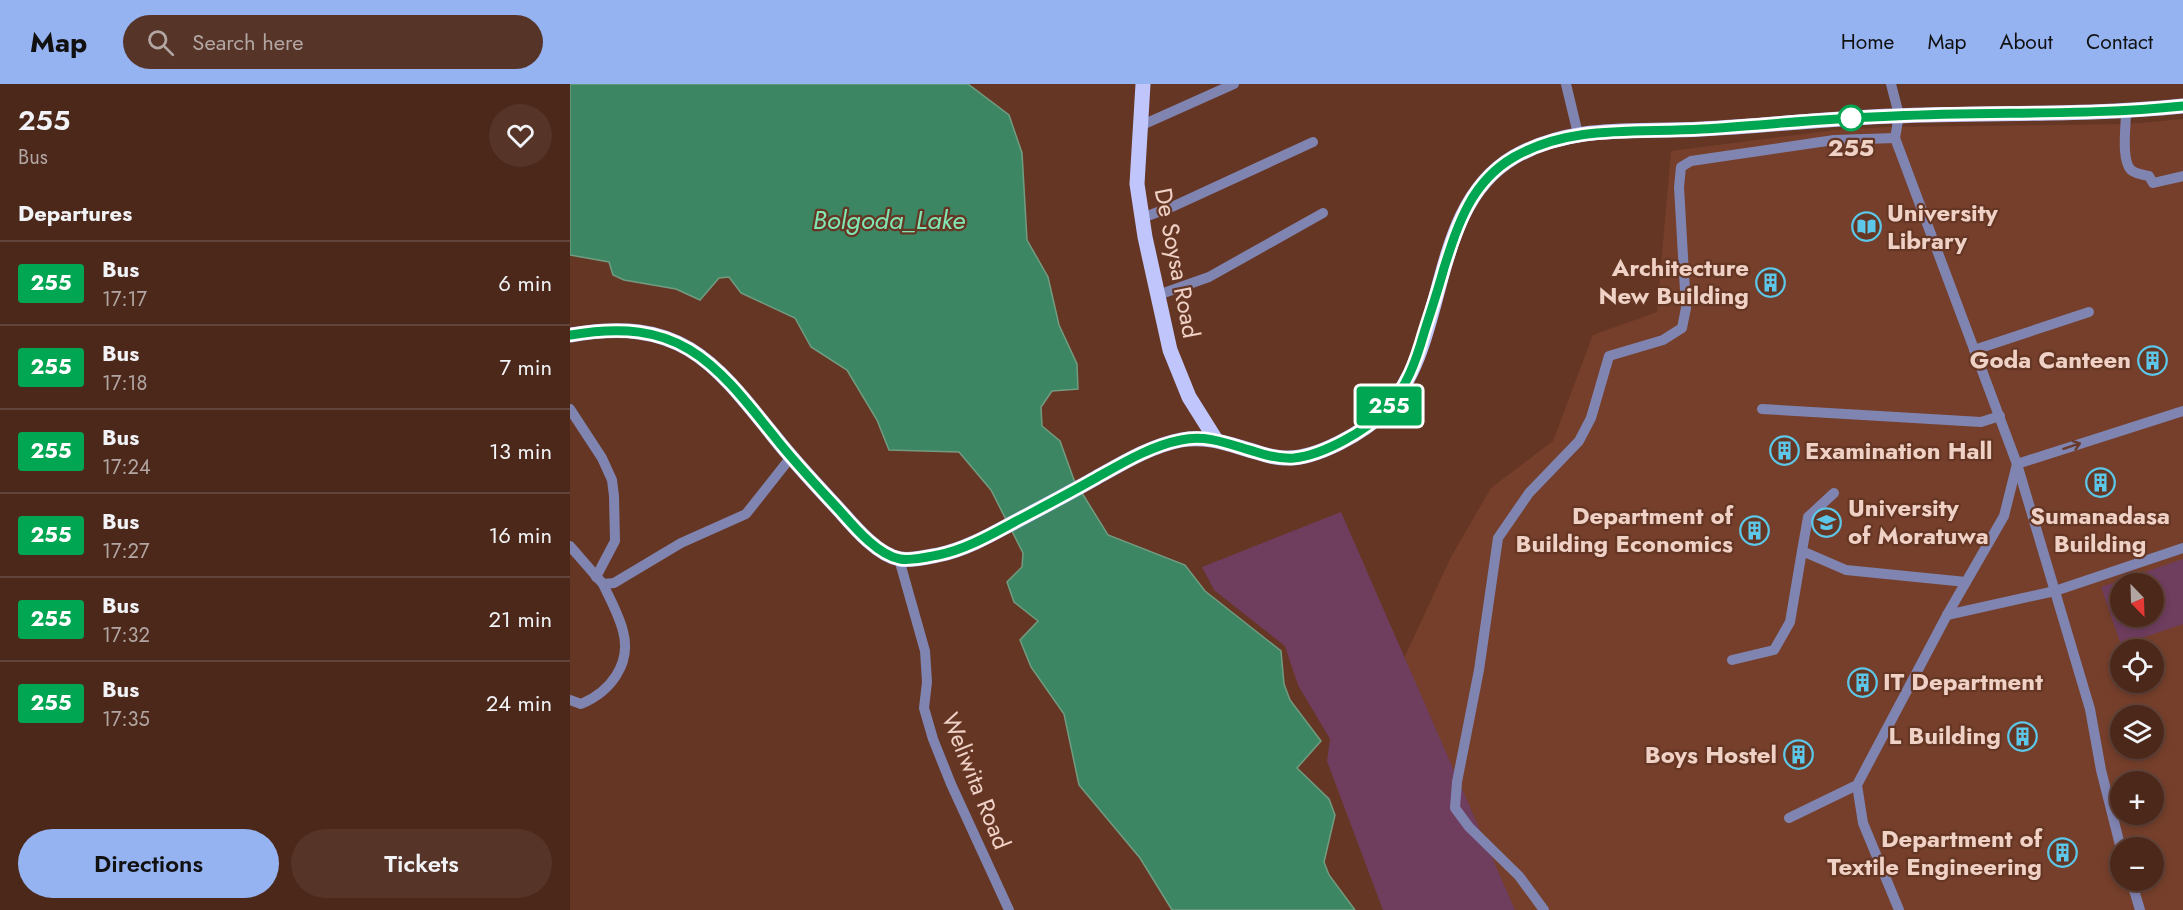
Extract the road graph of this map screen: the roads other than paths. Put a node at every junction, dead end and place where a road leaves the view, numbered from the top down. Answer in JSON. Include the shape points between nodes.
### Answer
{"nodes":[{"id":1,"x":1143,"y":84,"type":"edge"},
{"id":2,"x":1234,"y":84,"type":"edge"},
{"id":3,"x":1566,"y":84,"type":"edge"},
{"id":4,"x":1891,"y":84,"type":"edge"},
{"id":5,"x":2183,"y":106,"type":"edge"},
{"id":6,"x":2126,"y":112,"type":"junction"},
{"id":7,"x":1899,"y":115,"type":"junction"},
{"id":8,"x":1140,"y":126,"type":"junction"},
{"id":9,"x":1578,"y":134,"type":"junction"},
{"id":10,"x":1895,"y":138,"type":"junction"},
{"id":11,"x":1312,"y":142,"type":"dead end"},
{"id":12,"x":2183,"y":176,"type":"edge"},
{"id":13,"x":1323,"y":213,"type":"dead end"},
{"id":14,"x":1142,"y":218,"type":"junction"},
{"id":15,"x":1158,"y":295,"type":"junction"},
{"id":16,"x":2089,"y":312,"type":"dead end"},
{"id":17,"x":570,"y":335,"type":"edge"},
{"id":18,"x":1974,"y":350,"type":"junction"},
{"id":19,"x":1761,"y":409,"type":"dead end"},
{"id":20,"x":570,"y":410,"type":"edge"},
{"id":21,"x":2183,"y":411,"type":"edge"},
{"id":22,"x":2000,"y":416,"type":"junction"},
{"id":23,"x":1216,"y":440,"type":"junction"},
{"id":24,"x":791,"y":458,"type":"junction"},
{"id":25,"x":2016,"y":464,"type":"junction"},
{"id":26,"x":1834,"y":493,"type":"dead end"},
{"id":27,"x":570,"y":546,"type":"edge"},
{"id":28,"x":2183,"y":548,"type":"edge"},
{"id":29,"x":1802,"y":551,"type":"junction"},
{"id":30,"x":899,"y":559,"type":"junction"},
{"id":31,"x":600,"y":580,"type":"junction"},
{"id":32,"x":1966,"y":582,"type":"junction"},
{"id":33,"x":2055,"y":591,"type":"junction"},
{"id":34,"x":1947,"y":615,"type":"junction"},
{"id":35,"x":1732,"y":660,"type":"dead end"},
{"id":36,"x":570,"y":700,"type":"edge"},
{"id":37,"x":1857,"y":785,"type":"junction"},
{"id":38,"x":1789,"y":818,"type":"dead end"},
{"id":39,"x":2118,"y":837,"type":"edge"},
{"id":40,"x":2134,"y":891,"type":"edge"},
{"id":41,"x":1894,"y":908,"type":"edge"},
{"id":42,"x":1009,"y":910,"type":"edge"},
{"id":43,"x":1544,"y":910,"type":"edge"},
{"id":44,"x":2140,"y":910,"type":"edge"}],
"edges":[{"from":1,"to":8,"type":"main road","name":"De Soysa Road"},
{"from":2,"to":8,"type":"street"},
{"from":3,"to":9,"type":"street"},
{"from":4,"to":7,"type":"street"},
{"from":5,"to":6,"type":"main road"},
{"from":6,"to":7,"type":"main road"},
{"from":6,"to":12,"type":"street","via":[[2129,168],[2149,176],[2153,183]]},
{"from":7,"to":9,"type":"main road","via":[[1699,130]]},
{"from":7,"to":10,"type":"street"},
{"from":8,"to":14,"type":"main road","name":"De Soysa Road","via":[[1137,184]]},
{"from":9,"to":23,"type":"main road","via":[[1514,157],[1494,172],[1472,198],[1459,222],[1410,376],[1377,418],[1340,442],[1308,456],[1289,459]]},
{"from":10,"to":18,"type":"street"},
{"from":10,"to":43,"type":"street","via":[[1823,142],[1691,161],[1681,167],[1686,308],[1682,328],[1663,340],[1609,356],[1591,418],[1579,441],[1528,493],[1498,538],[1455,808],[1519,876]]},
{"from":11,"to":14,"type":"street"},
{"from":13,"to":15,"type":"street","via":[[1209,277]]},
{"from":14,"to":15,"type":"main road","name":"De Soysa Road"},
{"from":15,"to":23,"type":"main road","name":"De Soysa Road","via":[[1170,350],[1190,397]]},
{"from":16,"to":18,"type":"street"},
{"from":17,"to":24,"type":"main road","via":[[602,329],[636,331],[690,348],[717,369]]},
{"from":18,"to":22,"type":"street"},
{"from":19,"to":22,"type":"street","via":[[1981,422]]},
{"from":20,"to":31,"type":"street","via":[[612,480],[615,541]]},
{"from":25,"to":21,"type":"street","one_way":true},
{"from":22,"to":25,"type":"street"},
{"from":23,"to":30,"type":"main road","via":[[1183,439],[1161,446],[979,542],[943,554]]},
{"from":24,"to":30,"type":"main road","via":[[868,543]]},
{"from":24,"to":31,"type":"street","via":[[746,513],[681,543],[614,583]]},
{"from":25,"to":32,"type":"street","via":[[2004,516]]},
{"from":25,"to":33,"type":"street"},
{"from":26,"to":29,"type":"street","via":[[1808,517]]},
{"from":27,"to":31,"type":"street"},
{"from":28,"to":33,"type":"street"},
{"from":29,"to":32,"type":"street","via":[[1846,570]]},
{"from":29,"to":35,"type":"street","via":[[1790,622],[1774,650]]},
{"from":30,"to":42,"type":"street","name":"Weliwita Road","via":[[925,651],[924,708],[933,739]]},
{"from":31,"to":36,"type":"street","via":[[624,633],[621,671],[597,698],[581,704]]},
{"from":32,"to":34,"type":"street"},
{"from":33,"to":34,"type":"street"},
{"from":33,"to":39,"type":"street","via":[[2090,709]]},
{"from":34,"to":37,"type":"street"},
{"from":37,"to":38,"type":"street"},
{"from":37,"to":41,"type":"street","via":[[1863,823]]},
{"from":40,"to":44,"type":"street"}]}
